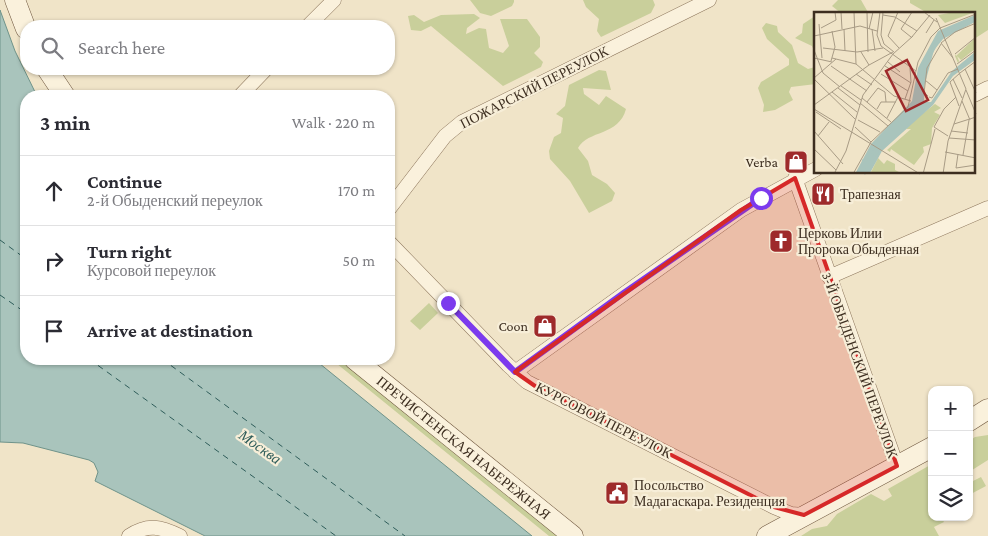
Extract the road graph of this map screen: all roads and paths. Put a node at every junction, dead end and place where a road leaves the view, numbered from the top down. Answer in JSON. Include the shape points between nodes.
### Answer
{"nodes":[{"id":1,"x":15,"y":0,"type":"edge"},
{"id":2,"x":334,"y":0,"type":"edge"},
{"id":3,"x":709,"y":0,"type":"edge"},
{"id":4,"x":23,"y":20,"type":"edge"},
{"id":5,"x":314,"y":20,"type":"edge"},
{"id":6,"x":51,"y":75,"type":"edge"},
{"id":7,"x":260,"y":75,"type":"edge"},
{"id":8,"x":988,"y":88,"type":"edge"},
{"id":9,"x":61,"y":90,"type":"edge"},
{"id":10,"x":247,"y":90,"type":"edge"},
{"id":11,"x":976,"y":94,"type":"edge"},
{"id":12,"x":814,"y":170,"type":"edge"},
{"id":13,"x":795,"y":178,"type":"junction"},
{"id":14,"x":395,"y":202,"type":"edge"},
{"id":15,"x":988,"y":208,"type":"edge"},
{"id":16,"x":395,"y":248,"type":"edge"},
{"id":17,"x":829,"y":277,"type":"junction"},
{"id":18,"x":361,"y":365,"type":"edge"},
{"id":19,"x":515,"y":372,"type":"junction"},
{"id":20,"x":988,"y":410,"type":"edge"},
{"id":21,"x":973,"y":419,"type":"edge"},
{"id":22,"x":988,"y":422,"type":"edge"},
{"id":23,"x":973,"y":428,"type":"edge"},
{"id":24,"x":928,"y":449,"type":"edge"},
{"id":25,"x":897,"y":466,"type":"junction"},
{"id":26,"x":804,"y":516,"type":"junction"},
{"id":27,"x":129,"y":536,"type":"edge"},
{"id":28,"x":180,"y":536,"type":"edge"},
{"id":29,"x":573,"y":536,"type":"edge"},
{"id":30,"x":767,"y":536,"type":"edge"}],
"edges":[{"from":1,"to":4,"type":"main road"},
{"from":2,"to":5,"type":"street"},
{"from":3,"to":14,"type":"street","name":"ПОЖАРСКИЙ ПЕРЕУЛОК","via":[[462,122],[445,136]]},
{"from":6,"to":9,"type":"main road"},
{"from":7,"to":10,"type":"street"},
{"from":8,"to":11,"type":"street"},
{"from":12,"to":13,"type":"street"},
{"from":13,"to":17,"type":"street","name":"3-Й ОБЫДЕНСКИЙ ПЕРЕУЛОК"},
{"from":13,"to":19,"type":"street","via":[[741,210]]},
{"from":15,"to":17,"type":"street"},
{"from":16,"to":19,"type":"street","name":"КУРСОВОЙ ПЕРЕУЛОК"},
{"from":17,"to":25,"type":"street","name":"3-Й ОБЫДЕНСКИЙ ПЕРЕУЛОК"},
{"from":18,"to":29,"type":"main road","name":"ПРЕЧИСТЕНСКАЯ НАБЕРЕЖНАЯ"},
{"from":19,"to":26,"type":"street","name":"КУРСОВОЙ ПЕРЕУЛОК","via":[[535,386],[774,507]]},
{"from":20,"to":21,"type":"main road"},
{"from":22,"to":23,"type":"main road"},
{"from":24,"to":25,"type":"main road"},
{"from":25,"to":26,"type":"main road"},
{"from":26,"to":30,"type":"main road"},
{"from":27,"to":28,"type":"street","via":[[158,526]]}]}
